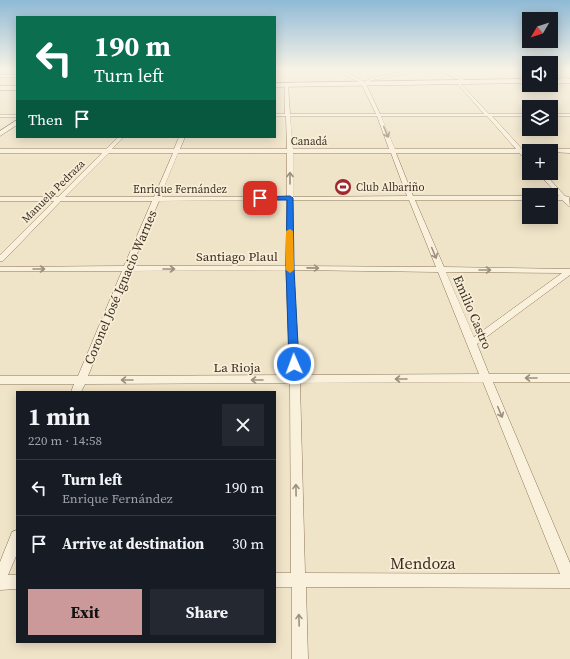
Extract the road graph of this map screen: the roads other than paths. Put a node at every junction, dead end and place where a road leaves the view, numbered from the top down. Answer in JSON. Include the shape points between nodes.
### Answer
{"nodes":[{"id":1,"x":287,"y":100,"type":"edge"},
{"id":2,"x":371,"y":100,"type":"edge"},
{"id":3,"x":474,"y":100,"type":"edge"},
{"id":4,"x":276,"y":115,"type":"edge"},
{"id":5,"x":288,"y":115,"type":"junction"},
{"id":6,"x":488,"y":115,"type":"junction"},
{"id":7,"x":522,"y":115,"type":"edge"},
{"id":8,"x":558,"y":115,"type":"edge"},
{"id":9,"x":570,"y":115,"type":"edge"},
{"id":10,"x":0,"y":116,"type":"edge"},
{"id":11,"x":16,"y":116,"type":"edge"},
{"id":12,"x":379,"y":116,"type":"junction"},
{"id":13,"x":16,"y":123,"type":"edge"},
{"id":14,"x":0,"y":134,"type":"edge"},
{"id":15,"x":120,"y":138,"type":"edge"},
{"id":16,"x":182,"y":138,"type":"edge"},
{"id":17,"x":108,"y":150,"type":"junction"},
{"id":18,"x":176,"y":150,"type":"junction"},
{"id":19,"x":570,"y":150,"type":"edge"},
{"id":20,"x":0,"y":151,"type":"edge"},
{"id":21,"x":290,"y":151,"type":"junction"},
{"id":22,"x":393,"y":151,"type":"junction"},
{"id":23,"x":520,"y":151,"type":"junction"},
{"id":24,"x":548,"y":180,"type":"edge"},
{"id":25,"x":290,"y":198,"type":"junction"},
{"id":26,"x":411,"y":198,"type":"junction"},
{"id":27,"x":522,"y":198,"type":"edge"},
{"id":28,"x":567,"y":198,"type":"edge"},
{"id":29,"x":0,"y":199,"type":"edge"},
{"id":30,"x":60,"y":199,"type":"junction"},
{"id":31,"x":157,"y":199,"type":"junction"},
{"id":32,"x":570,"y":206,"type":"edge"},
{"id":33,"x":0,"y":259,"type":"edge"},
{"id":34,"x":290,"y":268,"type":"junction"},
{"id":35,"x":0,"y":269,"type":"edge"},
{"id":36,"x":126,"y":269,"type":"junction"},
{"id":37,"x":441,"y":270,"type":"junction"},
{"id":38,"x":570,"y":271,"type":"edge"},
{"id":39,"x":472,"y":343,"type":"junction"},
{"id":40,"x":486,"y":378,"type":"junction"},
{"id":41,"x":570,"y":378,"type":"edge"},
{"id":42,"x":295,"y":379,"type":"junction"},
{"id":43,"x":0,"y":380,"type":"edge"},
{"id":44,"x":80,"y":380,"type":"junction"},
{"id":45,"x":76,"y":391,"type":"edge"},
{"id":46,"x":16,"y":539,"type":"edge"},
{"id":47,"x":0,"y":578,"type":"edge"},
{"id":48,"x":276,"y":580,"type":"edge"},
{"id":49,"x":298,"y":580,"type":"junction"},
{"id":50,"x":570,"y":581,"type":"edge"},
{"id":51,"x":16,"y":582,"type":"edge"},
{"id":52,"x":0,"y":583,"type":"edge"},
{"id":53,"x":300,"y":659,"type":"edge"}],
"edges":[{"from":1,"to":5,"type":"street"},
{"from":2,"to":12,"type":"street","name":"Emilio Castro"},
{"from":3,"to":6,"type":"street"},
{"from":4,"to":5,"type":"street"},
{"from":5,"to":12,"type":"street"},
{"from":5,"to":21,"type":"street"},
{"from":6,"to":7,"type":"street"},
{"from":6,"to":12,"type":"street"},
{"from":6,"to":23,"type":"street"},
{"from":8,"to":9,"type":"street"},
{"from":10,"to":11,"type":"street"},
{"from":12,"to":22,"type":"street","name":"Emilio Castro","one_way":true},
{"from":13,"to":14,"type":"main road"},
{"from":15,"to":17,"type":"street","name":"Manuela Pedraza"},
{"from":16,"to":18,"type":"street","name":"Coronel José Ignacio Warnes"},
{"from":17,"to":18,"type":"street","name":"Canadá"},
{"from":17,"to":20,"type":"street","name":"Canadá"},
{"from":17,"to":30,"type":"street","name":"Manuela Pedraza"},
{"from":18,"to":21,"type":"street","name":"Canadá"},
{"from":18,"to":31,"type":"street","name":"Coronel José Ignacio Warnes"},
{"from":19,"to":23,"type":"street","name":"Canadá"},
{"from":21,"to":22,"type":"street","name":"Canadá"},
{"from":25,"to":21,"type":"street","one_way":true},
{"from":22,"to":23,"type":"street","name":"Canadá"},
{"from":22,"to":26,"type":"street","name":"Emilio Castro"},
{"from":24,"to":28,"type":"street"},
{"from":25,"to":26,"type":"street","name":"Enrique Fernández"},
{"from":25,"to":31,"type":"street","name":"Enrique Fernández"},
{"from":25,"to":34,"type":"street"},
{"from":26,"to":27,"type":"street","name":"Enrique Fernández"},
{"from":26,"to":37,"type":"street","name":"Emilio Castro","one_way":true},
{"from":28,"to":32,"type":"street"},
{"from":29,"to":30,"type":"street","name":"Enrique Fernández"},
{"from":30,"to":31,"type":"street","name":"Enrique Fernández"},
{"from":30,"to":33,"type":"street","name":"Manuela Pedraza"},
{"from":31,"to":36,"type":"street","name":"Coronel José Ignacio Warnes"},
{"from":36,"to":34,"type":"street","name":"Santiago Plaul","one_way":true},
{"from":34,"to":37,"type":"street","name":"Santiago Plaul","one_way":true},
{"from":34,"to":42,"type":"street"},
{"from":35,"to":36,"type":"street","name":"Santiago Plaul","one_way":true},
{"from":36,"to":44,"type":"street","name":"Coronel José Ignacio Warnes"},
{"from":37,"to":38,"type":"street","name":"Santiago Plaul","one_way":true},
{"from":37,"to":39,"type":"street","name":"Emilio Castro"},
{"from":38,"to":39,"type":"street"},
{"from":39,"to":40,"type":"street","name":"Emilio Castro"},
{"from":41,"to":40,"type":"street","name":"La Rioja","one_way":true},
{"from":40,"to":42,"type":"street","name":"La Rioja","one_way":true},
{"from":40,"to":50,"type":"street","name":"Emilio Castro","one_way":true},
{"from":42,"to":44,"type":"street","name":"La Rioja","one_way":true},
{"from":49,"to":42,"type":"street","one_way":true},
{"from":43,"to":44,"type":"street","name":"La Rioja"},
{"from":44,"to":45,"type":"street","name":"Coronel José Ignacio Warnes"},
{"from":46,"to":47,"type":"street"},
{"from":48,"to":49,"type":"street","name":"Mendoza"},
{"from":49,"to":50,"type":"street","name":"Mendoza"},
{"from":53,"to":49,"type":"street","one_way":true},
{"from":51,"to":52,"type":"street"}]}
